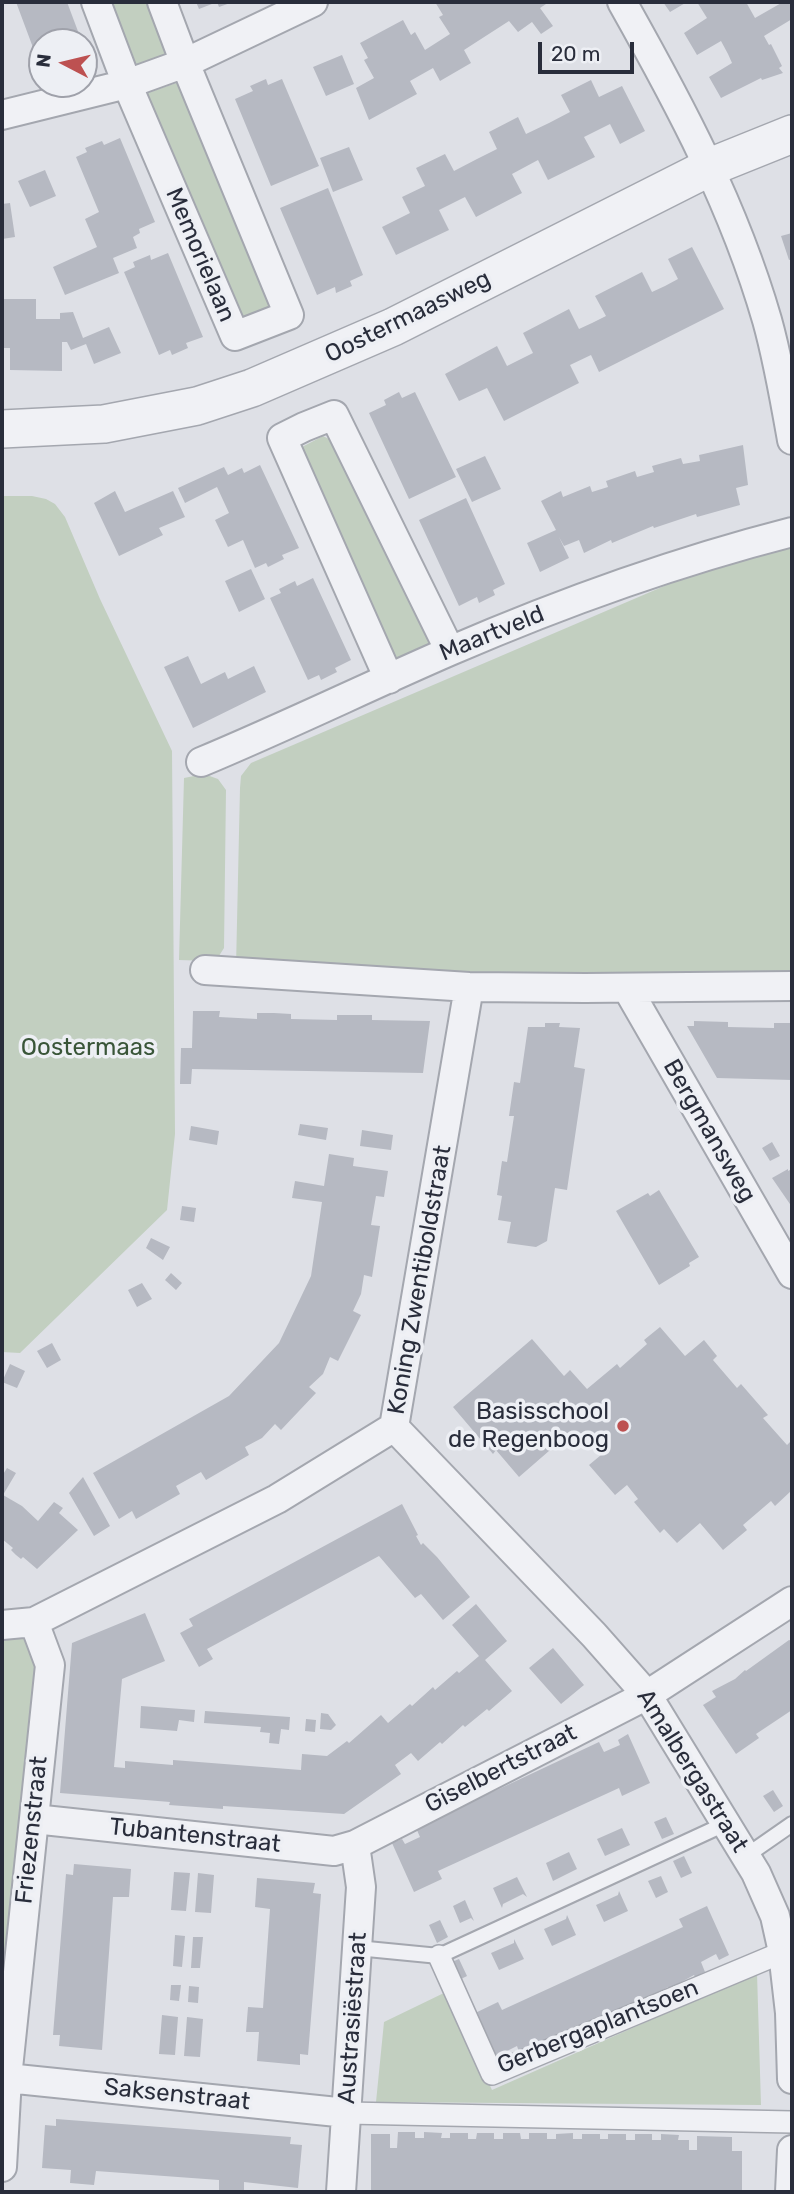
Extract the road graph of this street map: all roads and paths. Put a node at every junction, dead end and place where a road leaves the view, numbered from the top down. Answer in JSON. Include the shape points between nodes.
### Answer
{"nodes":[{"id":1,"x":96,"y":2,"type":"edge"},
{"id":2,"x":162,"y":2,"type":"edge"},
{"id":3,"x":313,"y":2,"type":"edge"},
{"id":4,"x":622,"y":2,"type":"edge"},
{"id":5,"x":185,"y":63,"type":"junction"},
{"id":6,"x":127,"y":84,"type":"junction"},
{"id":7,"x":2,"y":115,"type":"edge"},
{"id":8,"x":792,"y":134,"type":"edge"},
{"id":9,"x":710,"y":167,"type":"junction"},
{"id":10,"x":2,"y":429,"type":"edge"},
{"id":11,"x":792,"y":440,"type":"edge"},
{"id":12,"x":792,"y":532,"type":"edge"},
{"id":13,"x":450,"y":651,"type":"junction"},
{"id":14,"x":389,"y":679,"type":"junction"},
{"id":15,"x":201,"y":762,"type":"dead end"},
{"id":16,"x":205,"y":970,"type":"dead end"},
{"id":17,"x":792,"y":986,"type":"edge"},
{"id":18,"x":469,"y":987,"type":"junction"},
{"id":19,"x":627,"y":988,"type":"junction"},
{"id":20,"x":792,"y":1274,"type":"edge"},
{"id":21,"x":394,"y":1427,"type":"junction"},
{"id":22,"x":792,"y":1601,"type":"edge"},
{"id":23,"x":34,"y":1622,"type":"junction"},
{"id":24,"x":2,"y":1625,"type":"edge"},
{"id":25,"x":647,"y":1695,"type":"junction"},
{"id":26,"x":33,"y":1819,"type":"junction"},
{"id":27,"x":725,"y":1824,"type":"junction"},
{"id":28,"x":792,"y":1824,"type":"edge"},
{"id":29,"x":355,"y":1845,"type":"junction"},
{"id":30,"x":746,"y":1856,"type":"junction"},
{"id":31,"x":358,"y":1948,"type":"junction"},
{"id":32,"x":783,"y":1952,"type":"junction"},
{"id":33,"x":439,"y":1956,"type":"junction"},
{"id":34,"x":8,"y":2000,"type":"edge"},
{"id":35,"x":7,"y":2078,"type":"junction"},
{"id":36,"x":792,"y":2079,"type":"edge"},
{"id":37,"x":347,"y":2113,"type":"junction"},
{"id":38,"x":792,"y":2123,"type":"edge"},
{"id":39,"x":792,"y":2150,"type":"edge"},
{"id":40,"x":2,"y":2167,"type":"edge"},
{"id":41,"x":341,"y":2192,"type":"edge"},
{"id":42,"x":790,"y":2192,"type":"edge"}],
"edges":[{"from":1,"to":6,"type":"street","name":"Memorielaan"},
{"from":2,"to":5,"type":"street","name":"Memorielaan"},
{"from":3,"to":5,"type":"street"},
{"from":4,"to":9,"type":"street"},
{"from":5,"to":6,"type":"street"},
{"from":5,"to":6,"type":"street","name":"Memorielaan","via":[[289,314],[235,336]]},
{"from":6,"to":7,"type":"street"},
{"from":8,"to":9,"type":"street","name":"Oostermaasweg"},
{"from":9,"to":10,"type":"street","name":"Oostermaasweg","via":[[393,327],[252,388],[197,406],[116,422]]},
{"from":9,"to":11,"type":"street","via":[[767,320]]},
{"from":12,"to":13,"type":"street","name":"Maartveld","via":[[625,582]]},
{"from":13,"to":14,"type":"street","name":"Maartveld"},
{"from":13,"to":14,"type":"street","via":[[334,415],[304,427],[282,439]]},
{"from":14,"to":15,"type":"street","name":"Maartveld"},
{"from":16,"to":18,"type":"street"},
{"from":17,"to":19,"type":"street"},
{"from":18,"to":19,"type":"street"},
{"from":18,"to":21,"type":"street","name":"Koning Zwentiboldstraat"},
{"from":19,"to":20,"type":"street","name":"Bergmansweg"},
{"from":21,"to":23,"type":"street","name":"Koning Zwentiboldstraat","via":[[277,1499]]},
{"from":21,"to":25,"type":"street","name":"Amalbergastraat"},
{"from":22,"to":25,"type":"street","name":"Giselbertstraat"},
{"from":23,"to":24,"type":"street","name":"Koning Zwentiboldstraat"},
{"from":23,"to":26,"type":"street","name":"Friezenstraat","via":[[50,1665]]},
{"from":25,"to":27,"type":"street","name":"Amalbergastraat"},
{"from":25,"to":29,"type":"street","name":"Giselbertstraat"},
{"from":26,"to":29,"type":"street","name":"Tubantenstraat","via":[[334,1851]]},
{"from":26,"to":34,"type":"street","name":"Friezenstraat"},
{"from":27,"to":30,"type":"street","name":"Amalbergastraat"},
{"from":27,"to":33,"type":"lane"},
{"from":28,"to":30,"type":"lane"},
{"from":29,"to":31,"type":"street","name":"Austrasiëstraat","via":[[361,1887]]},
{"from":30,"to":32,"type":"street","name":"Amalbergastraat","via":[[775,1916]]},
{"from":31,"to":33,"type":"lane"},
{"from":31,"to":37,"type":"street","name":"Austrasiëstraat"},
{"from":32,"to":33,"type":"street","name":"Gerbergaplantsoen","via":[[492,2074]]},
{"from":32,"to":36,"type":"street","name":"Amalbergastraat"},
{"from":34,"to":35,"type":"street","name":"Friezenstraat"},
{"from":35,"to":37,"type":"street","name":"Saksenstraat"},
{"from":35,"to":40,"type":"street","name":"Friezenstraat"},
{"from":37,"to":38,"type":"street","name":"Gerbergaplantsoen"},
{"from":37,"to":41,"type":"street","name":"Austrasiëstraat"},
{"from":39,"to":42,"type":"street"}]}
